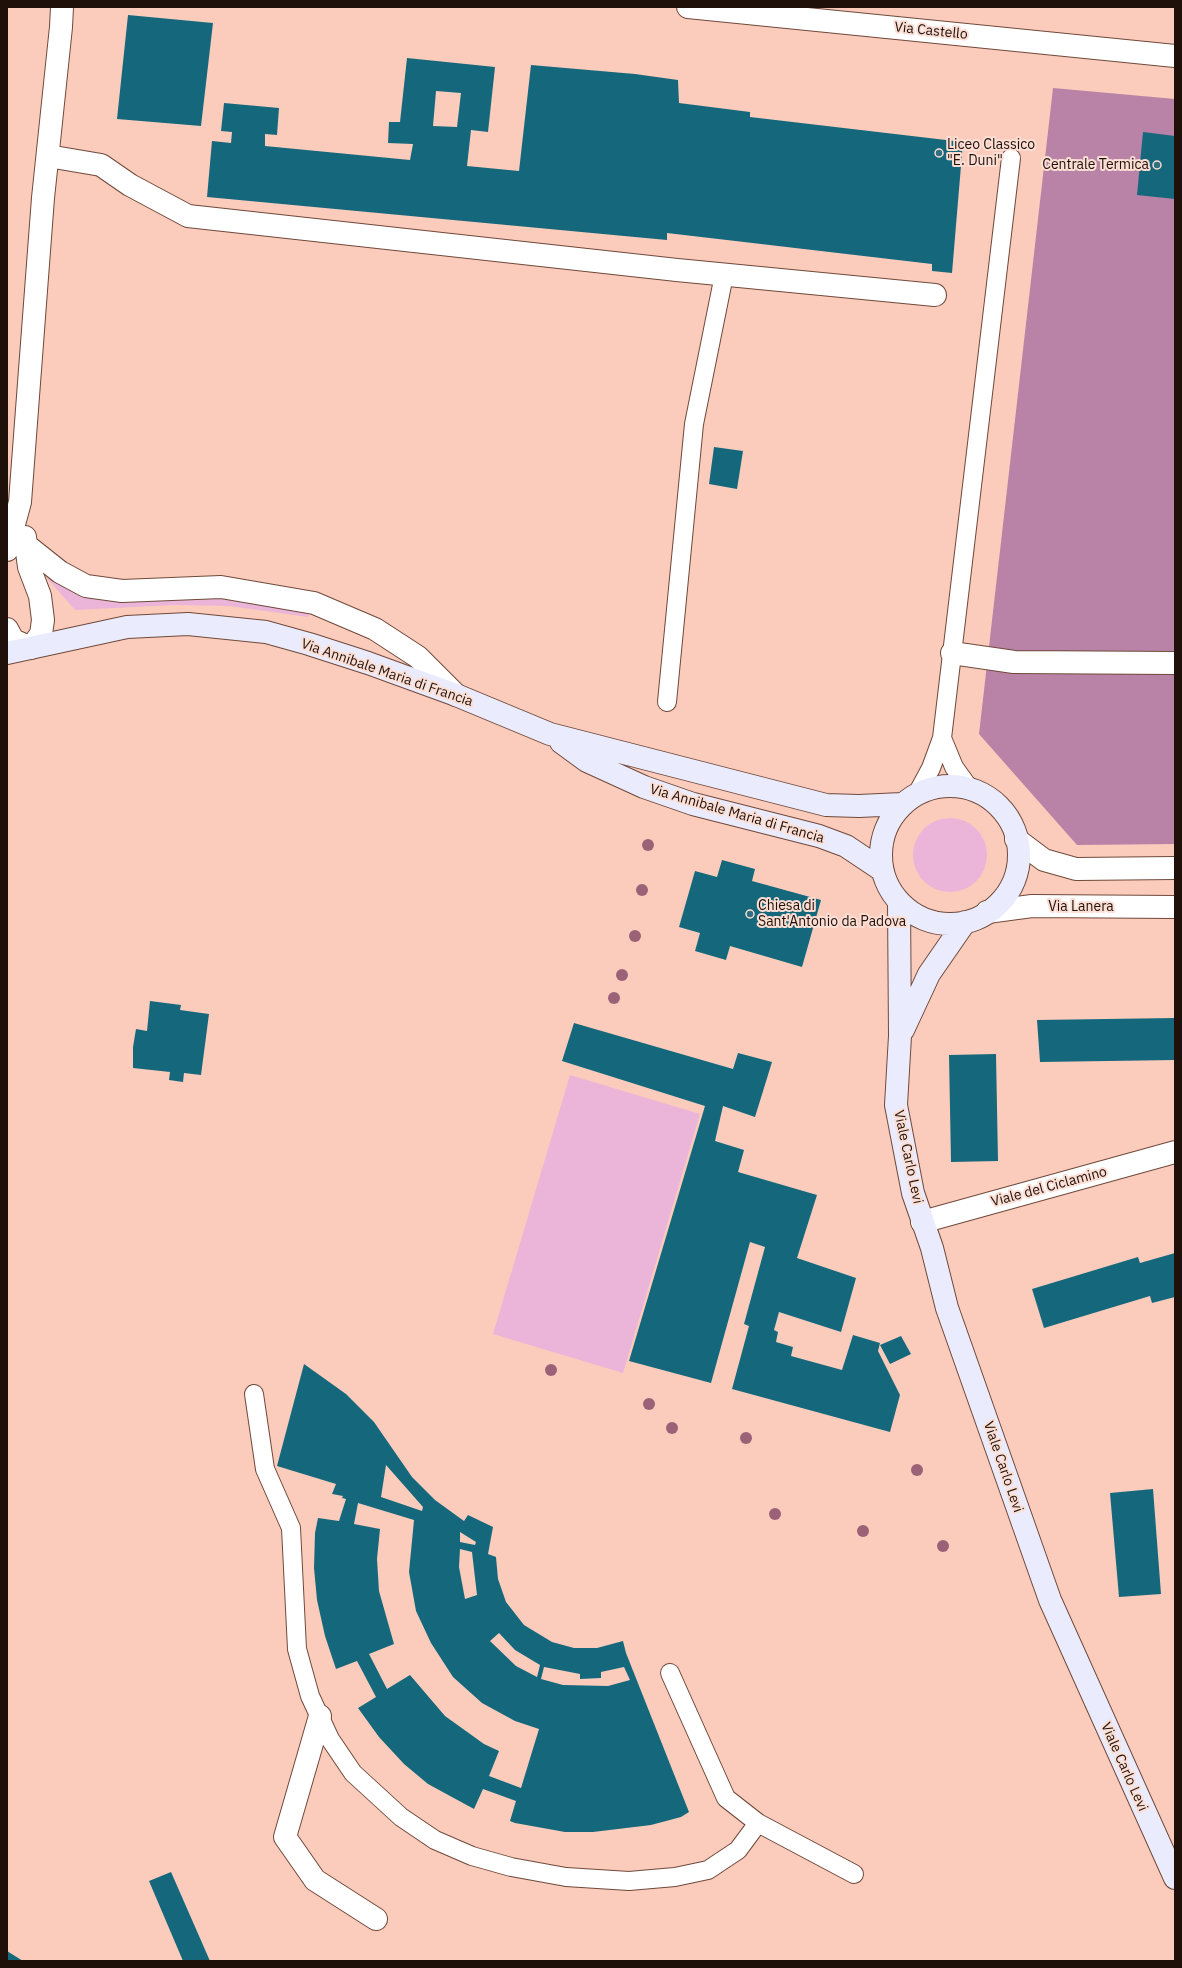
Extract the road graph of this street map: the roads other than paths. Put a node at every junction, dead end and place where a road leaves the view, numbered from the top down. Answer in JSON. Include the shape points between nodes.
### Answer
{"nodes":[{"id":1,"x":74,"y":7,"type":"edge"},
{"id":2,"x":688,"y":7,"type":"edge"},
{"id":3,"x":62,"y":17,"type":"edge"},
{"id":4,"x":1175,"y":56,"type":"edge"},
{"id":5,"x":48,"y":156,"type":"junction"},
{"id":6,"x":1011,"y":158,"type":"dead end"},
{"id":7,"x":724,"y":275,"type":"junction"},
{"id":8,"x":935,"y":295,"type":"dead end"},
{"id":9,"x":17,"y":547,"type":"edge"},
{"id":10,"x":7,"y":629,"type":"edge"},
{"id":11,"x":31,"y":648,"type":"junction"},
{"id":12,"x":7,"y":653,"type":"edge"},
{"id":13,"x":952,"y":653,"type":"junction"},
{"id":14,"x":1175,"y":662,"type":"edge"},
{"id":15,"x":456,"y":695,"type":"junction"},
{"id":16,"x":667,"y":702,"type":"dead end"},
{"id":17,"x":550,"y":734,"type":"junction"},
{"id":18,"x":942,"y":738,"type":"junction"},
{"id":19,"x":969,"y":788,"type":"junction"},
{"id":20,"x":910,"y":799,"type":"junction"},
{"id":21,"x":1016,"y":839,"type":"junction"},
{"id":22,"x":1175,"y":868,"type":"edge"},
{"id":23,"x":882,"y":870,"type":"junction"},
{"id":24,"x":899,"y":902,"type":"junction"},
{"id":25,"x":1175,"y":907,"type":"edge"},
{"id":26,"x":987,"y":912,"type":"junction"},
{"id":27,"x":965,"y":922,"type":"junction"},
{"id":28,"x":900,"y":1036,"type":"junction"},
{"id":29,"x":1175,"y":1152,"type":"edge"},
{"id":30,"x":922,"y":1222,"type":"junction"},
{"id":31,"x":254,"y":1394,"type":"dead end"},
{"id":32,"x":670,"y":1673,"type":"dead end"},
{"id":33,"x":320,"y":1716,"type":"junction"},
{"id":34,"x":758,"y":1824,"type":"junction"},
{"id":35,"x":854,"y":1874,"type":"dead end"},
{"id":36,"x":1175,"y":1878,"type":"edge"},
{"id":37,"x":376,"y":1919,"type":"dead end"}],
"edges":[{"from":1,"to":3,"type":"street"},
{"from":2,"to":4,"type":"street","name":"Via Castello"},
{"from":3,"to":5,"type":"street"},
{"from":5,"to":7,"type":"street","via":[[101,165],[130,185],[188,216]]},
{"from":5,"to":9,"type":"street"},
{"from":6,"to":13,"type":"lane"},
{"from":7,"to":8,"type":"street"},
{"from":7,"to":16,"type":"lane","via":[[694,424]]},
{"from":9,"to":11,"type":"street","via":[[26,556],[40,596],[43,620],[40,634]]},
{"from":9,"to":15,"type":"street","via":[[86,586],[122,591],[221,587],[314,603],[375,629],[418,657]]},
{"from":10,"to":11,"type":"street","via":[[13,640]]},
{"from":11,"to":12,"type":"main road","name":"Via Annibale Maria di Francia"},
{"from":11,"to":15,"type":"main road","name":"Via Annibale Maria di Francia","via":[[127,627],[188,624],[266,632],[368,663]]},
{"from":13,"to":14,"type":"street","via":[[1014,662]]},
{"from":13,"to":18,"type":"lane"},
{"from":15,"to":17,"type":"main road","name":"Via Annibale Maria di Francia"},
{"from":17,"to":20,"type":"main road","name":"Via Annibale Maria di Francia","via":[[826,805],[859,806]]},
{"from":17,"to":23,"type":"main road","name":"Via Annibale Maria di Francia","via":[[587,761],[644,787],[693,804],[819,836],[846,846]]},
{"from":18,"to":19,"type":"lane","via":[[954,767]]},
{"from":18,"to":20,"type":"lane","via":[[931,768]]},
{"from":19,"to":20,"type":"main road","via":[[934,787]]},
{"from":19,"to":21,"type":"main road","via":[[986,796],[1000,807],[1010,822]]},
{"from":20,"to":23,"type":"main road","via":[[891,818],[883,835],[880,853]]},
{"from":21,"to":22,"type":"street","via":[[1044,860],[1076,869]]},
{"from":21,"to":26,"type":"main road","via":[[1019,856],[1010,888],[1000,902]]},
{"from":23,"to":24,"type":"main road"},
{"from":24,"to":27,"type":"main road","via":[[913,913],[930,920]]},
{"from":24,"to":28,"type":"main road","name":"Viale Carlo Levi"},
{"from":25,"to":26,"type":"street","name":"Via Lanera","via":[[1032,906]]},
{"from":26,"to":27,"type":"main road"},
{"from":27,"to":28,"type":"main road","name":"Viale Carlo Levi","via":[[929,974]]},
{"from":28,"to":30,"type":"main road","name":"Viale Carlo Levi","via":[[896,1105]]},
{"from":29,"to":30,"type":"street","name":"Viale del Ciclamino"},
{"from":30,"to":36,"type":"main road","name":"Viale Carlo Levi","via":[[932,1248],[947,1308],[1050,1600]]},
{"from":31,"to":33,"type":"lane","via":[[265,1469],[291,1528],[297,1649],[310,1696]]},
{"from":32,"to":34,"type":"lane","via":[[726,1798]]},
{"from":33,"to":34,"type":"lane","via":[[330,1739],[353,1773],[401,1817],[435,1840],[472,1856],[510,1867],[566,1877],[630,1881],[675,1877],[708,1870],[738,1850]]},
{"from":33,"to":37,"type":"street","via":[[285,1837],[315,1880]]},
{"from":34,"to":35,"type":"lane"}]}
